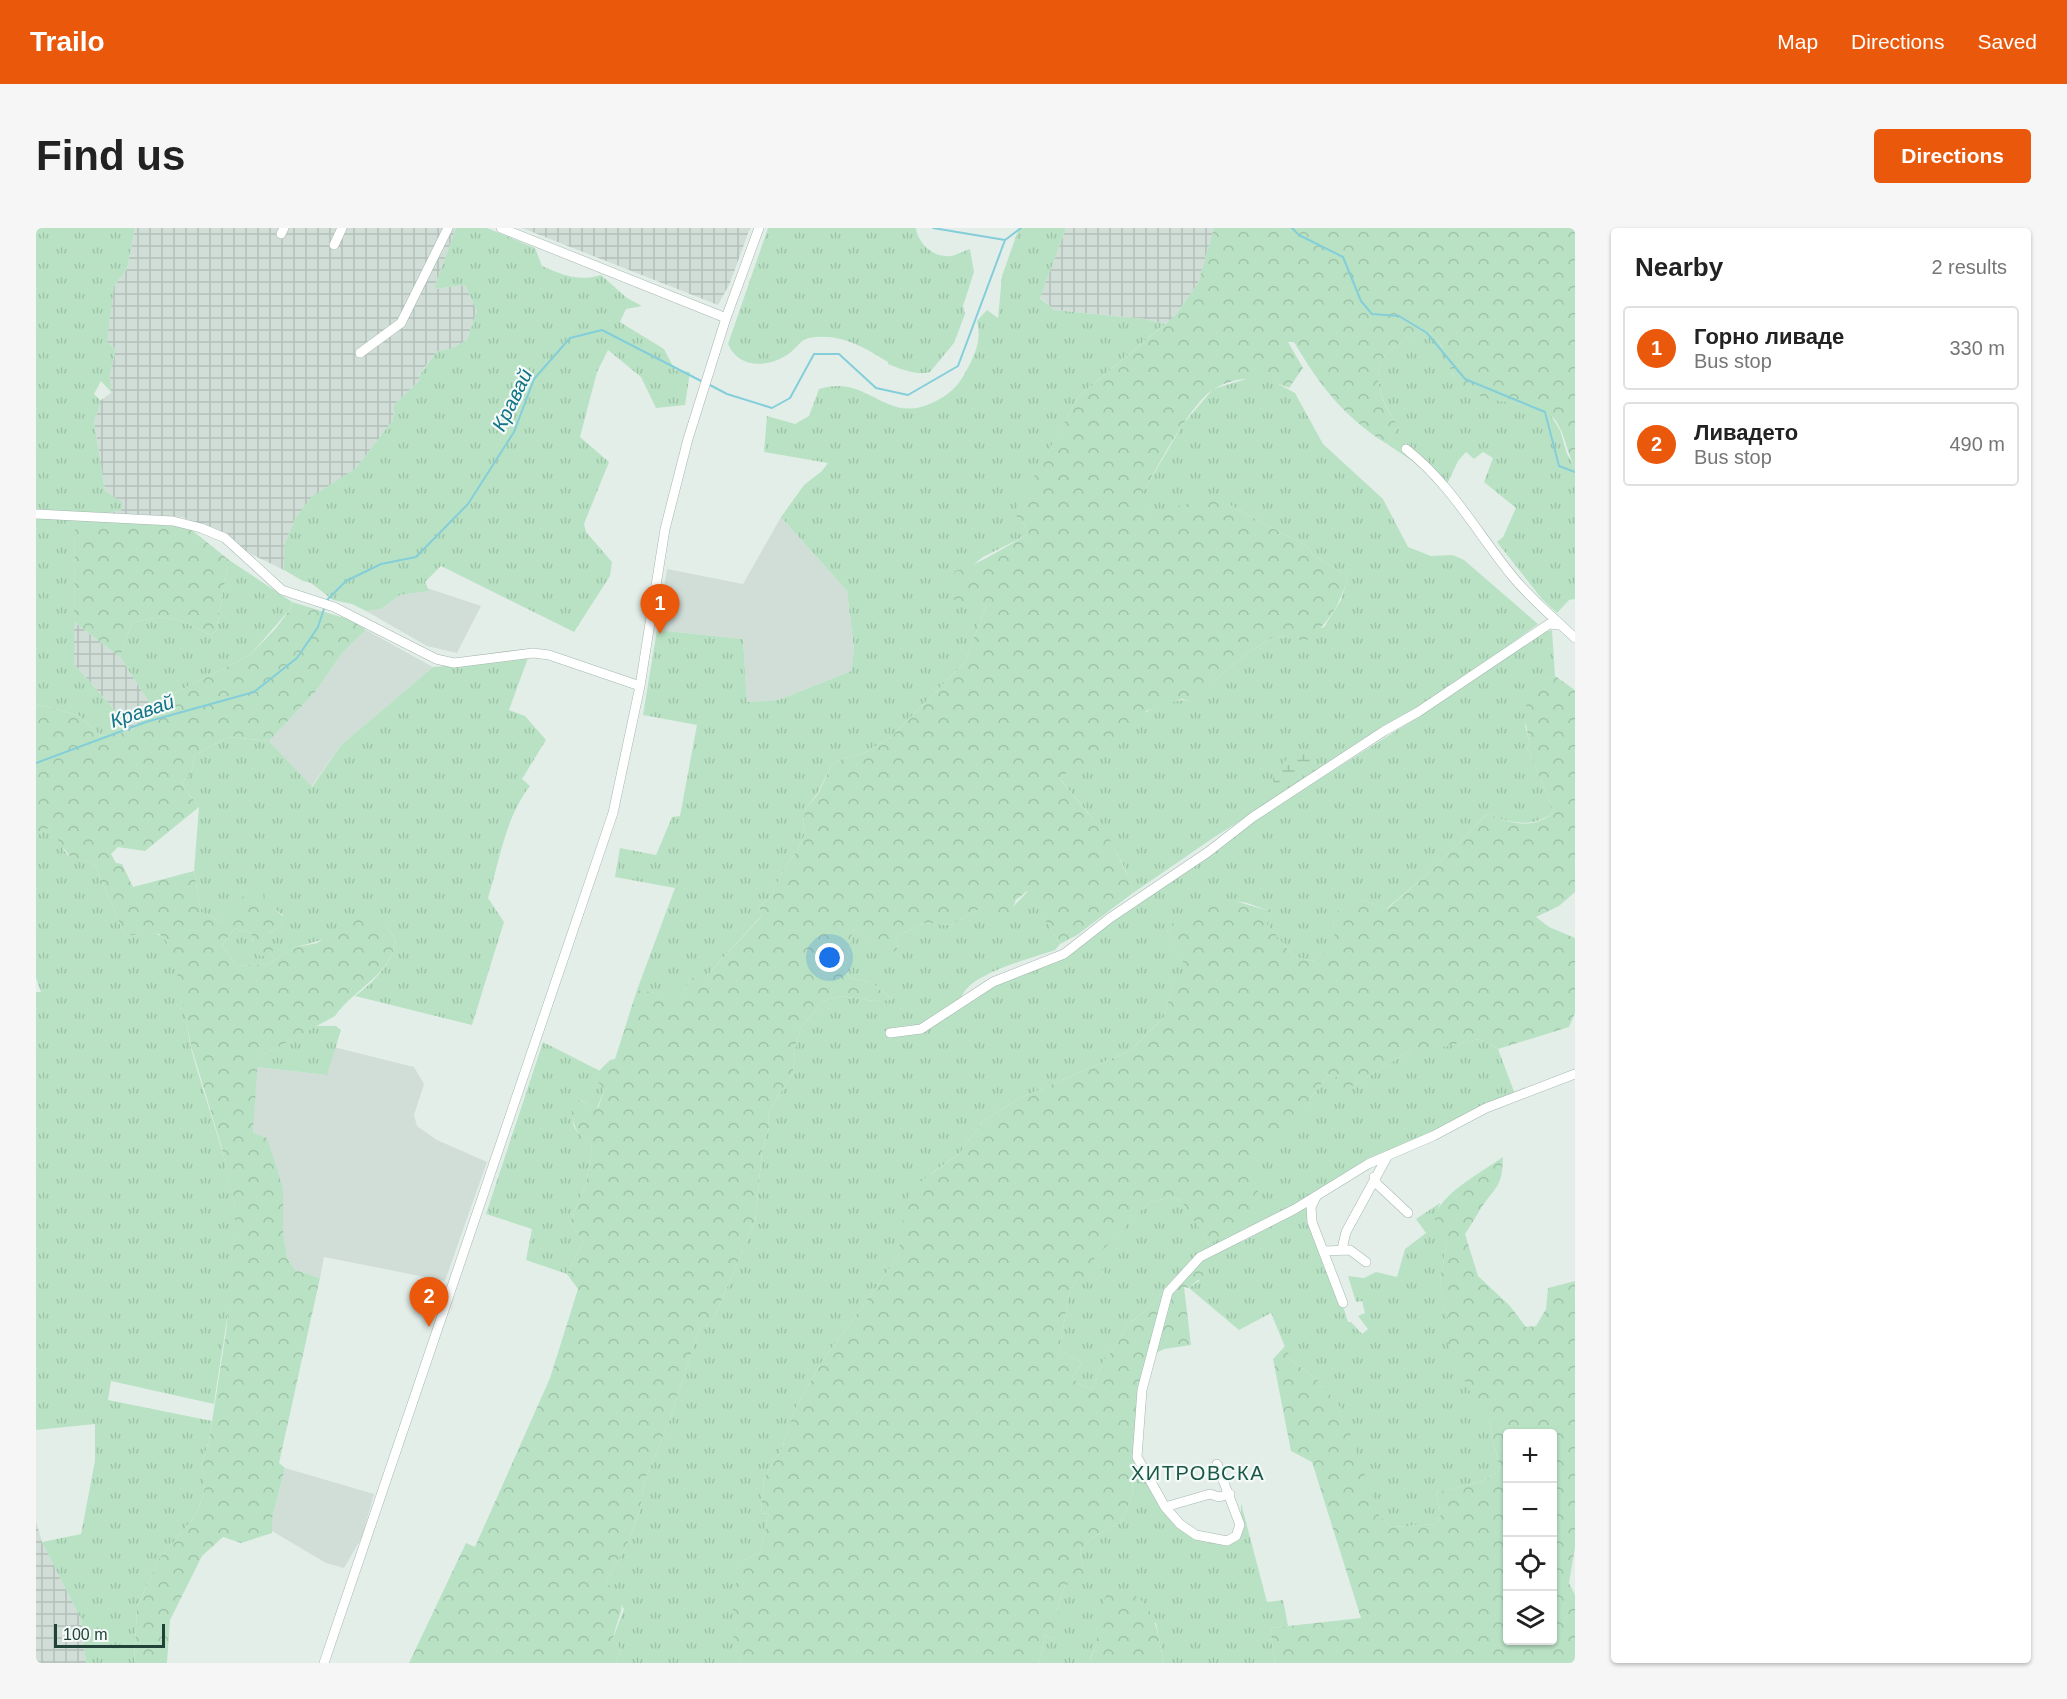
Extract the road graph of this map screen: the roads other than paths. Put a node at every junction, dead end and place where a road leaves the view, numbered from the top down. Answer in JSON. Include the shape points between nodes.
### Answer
{"nodes":[{"id":1,"x":342,"y":228,"type":"edge"},
{"id":2,"x":448,"y":228,"type":"edge"},
{"id":3,"x":501,"y":228,"type":"edge"},
{"id":4,"x":759,"y":228,"type":"edge"},
{"id":5,"x":334,"y":244,"type":"dead end"},
{"id":6,"x":726,"y":318,"type":"junction"},
{"id":7,"x":360,"y":352,"type":"dead end"},
{"id":8,"x":1406,"y":450,"type":"dead end"},
{"id":9,"x":36,"y":514,"type":"edge"},
{"id":10,"x":1557,"y":625,"type":"junction"},
{"id":11,"x":1575,"y":638,"type":"edge"},
{"id":12,"x":640,"y":686,"type":"junction"},
{"id":13,"x":890,"y":1033,"type":"dead end"},
{"id":14,"x":1575,"y":1074,"type":"edge"},
{"id":15,"x":1388,"y":1155,"type":"junction"},
{"id":16,"x":1374,"y":1177,"type":"junction"},
{"id":17,"x":1316,"y":1197,"type":"junction"},
{"id":18,"x":1408,"y":1214,"type":"dead end"},
{"id":19,"x":1342,"y":1249,"type":"junction"},
{"id":20,"x":1325,"y":1251,"type":"junction"},
{"id":21,"x":1366,"y":1262,"type":"dead end"},
{"id":22,"x":1343,"y":1303,"type":"dead end"},
{"id":23,"x":1217,"y":1464,"type":"dead end"},
{"id":24,"x":1230,"y":1494,"type":"junction"},
{"id":25,"x":1165,"y":1507,"type":"junction"},
{"id":26,"x":324,"y":1663,"type":"edge"}],
"edges":[{"from":1,"to":5,"type":"street"},
{"from":2,"to":7,"type":"street","via":[[401,322]]},
{"from":3,"to":6,"type":"street"},
{"from":4,"to":6,"type":"street"},
{"from":6,"to":12,"type":"street","via":[[665,529]]},
{"from":8,"to":10,"type":"street","via":[[1429,467],[1448,489],[1514,578]]},
{"from":9,"to":12,"type":"street","via":[[173,521],[201,528],[225,538],[282,590],[334,607],[436,659],[454,663],[533,653],[549,655]]},
{"from":10,"to":11,"type":"street"},
{"from":10,"to":13,"type":"street","via":[[1549,624],[1253,817],[1064,954],[993,982],[921,1029]]},
{"from":12,"to":26,"type":"street","via":[[613,813]]},
{"from":14,"to":15,"type":"street","via":[[1486,1107]]},
{"from":15,"to":16,"type":"street"},
{"from":15,"to":17,"type":"street"},
{"from":16,"to":18,"type":"street"},
{"from":16,"to":19,"type":"street","via":[[1346,1232]]},
{"from":17,"to":20,"type":"street","via":[[1311,1207],[1312,1222]]},
{"from":17,"to":25,"type":"street","via":[[1200,1257],[1168,1292],[1142,1390],[1137,1457]]},
{"from":19,"to":20,"type":"street"},
{"from":19,"to":21,"type":"street"},
{"from":20,"to":22,"type":"street"},
{"from":23,"to":24,"type":"street"},
{"from":24,"to":25,"type":"street","via":[[1210,1494]]},
{"from":24,"to":25,"type":"street","via":[[1240,1525],[1236,1536],[1227,1541],[1196,1535]]}]}
